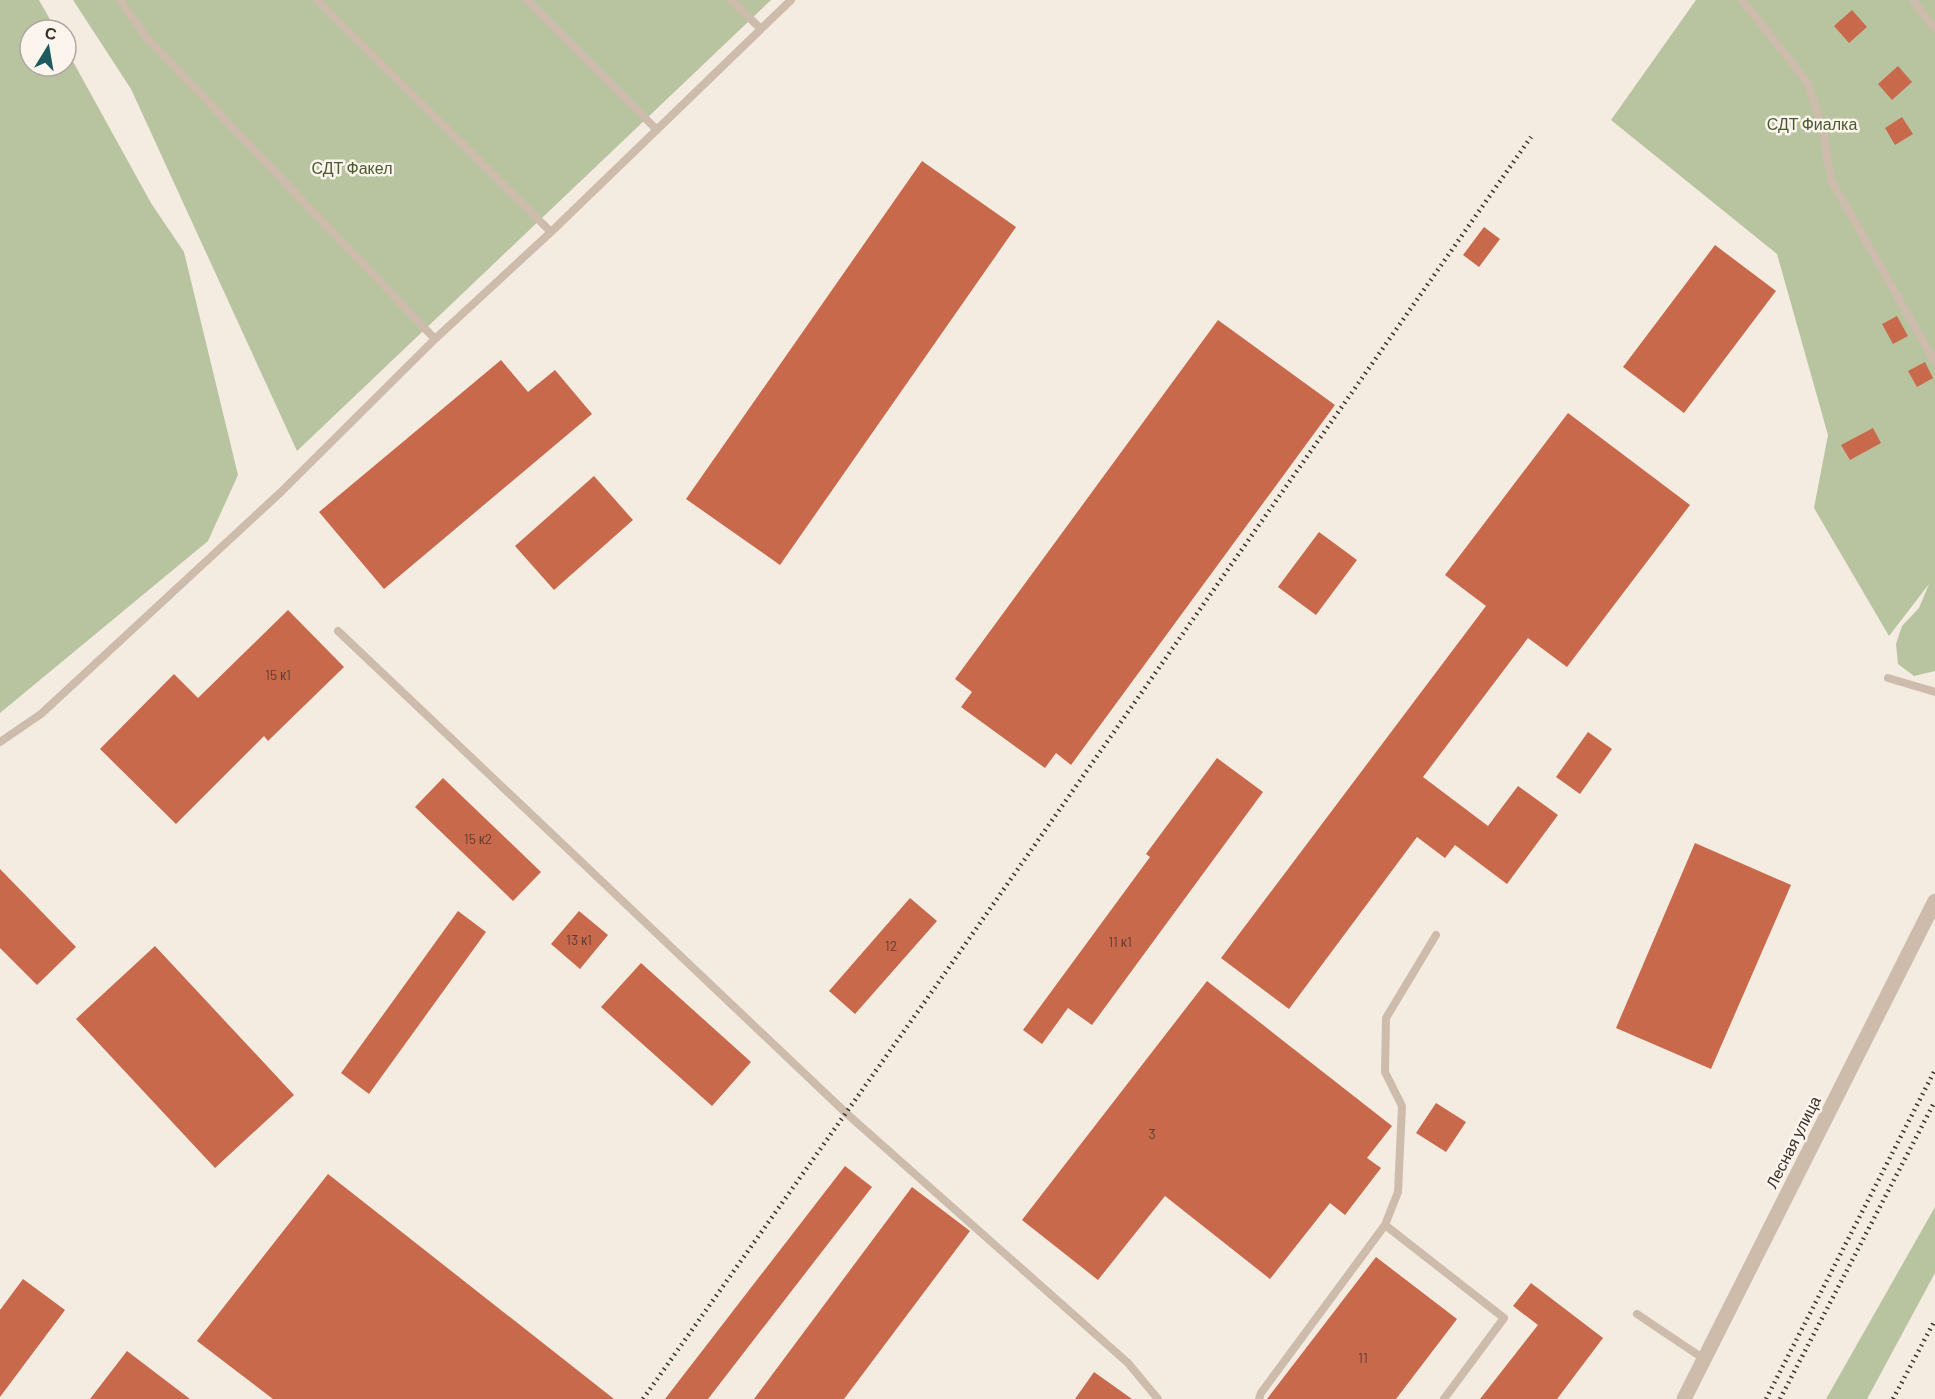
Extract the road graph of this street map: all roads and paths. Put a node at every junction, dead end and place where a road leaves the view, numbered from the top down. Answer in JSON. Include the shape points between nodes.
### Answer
{"nodes":[{"id":1,"x":120,"y":0,"type":"edge"},
{"id":2,"x":317,"y":0,"type":"edge"},
{"id":3,"x":527,"y":0,"type":"edge"},
{"id":4,"x":731,"y":0,"type":"edge"},
{"id":5,"x":791,"y":0,"type":"edge"},
{"id":6,"x":1742,"y":0,"type":"edge"},
{"id":7,"x":1912,"y":0,"type":"edge"},
{"id":8,"x":761,"y":29,"type":"junction"},
{"id":9,"x":1935,"y":29,"type":"edge"},
{"id":10,"x":657,"y":130,"type":"junction"},
{"id":11,"x":551,"y":232,"type":"junction"},
{"id":12,"x":435,"y":339,"type":"junction"},
{"id":13,"x":1935,"y":362,"type":"edge"},
{"id":14,"x":338,"y":631,"type":"dead end"},
{"id":15,"x":1888,"y":678,"type":"dead end"},
{"id":16,"x":1935,"y":692,"type":"edge"},
{"id":17,"x":0,"y":742,"type":"edge"},
{"id":18,"x":1935,"y":901,"type":"edge"},
{"id":19,"x":1436,"y":935,"type":"dead end"},
{"id":20,"x":1385,"y":1225,"type":"junction"},
{"id":21,"x":1637,"y":1314,"type":"dead end"},
{"id":22,"x":1704,"y":1359,"type":"junction"},
{"id":23,"x":1158,"y":1399,"type":"edge"},
{"id":24,"x":1259,"y":1399,"type":"edge"},
{"id":25,"x":1444,"y":1399,"type":"edge"},
{"id":26,"x":1684,"y":1399,"type":"edge"}],
"edges":[{"from":1,"to":12,"type":"lane","via":[[146,37]]},
{"from":2,"to":11,"type":"lane"},
{"from":3,"to":10,"type":"lane"},
{"from":4,"to":8,"type":"lane"},
{"from":5,"to":8,"type":"lane"},
{"from":6,"to":13,"type":"lane","via":[[1808,83],[1823,130],[1831,180]]},
{"from":7,"to":9,"type":"lane"},
{"from":8,"to":10,"type":"lane"},
{"from":10,"to":11,"type":"lane"},
{"from":11,"to":12,"type":"lane"},
{"from":12,"to":17,"type":"lane","via":[[247,524],[41,714]]},
{"from":14,"to":23,"type":"lane","via":[[846,1113],[1128,1364]]},
{"from":15,"to":16,"type":"lane"},
{"from":18,"to":22,"type":"street","name":"Лесная улица"},
{"from":19,"to":20,"type":"lane","via":[[1386,1018],[1385,1072],[1402,1106],[1398,1192]]},
{"from":20,"to":24,"type":"lane"},
{"from":20,"to":25,"type":"lane","via":[[1504,1318]]},
{"from":21,"to":22,"type":"lane"},
{"from":22,"to":26,"type":"street","name":"Лесная улица"}]}
